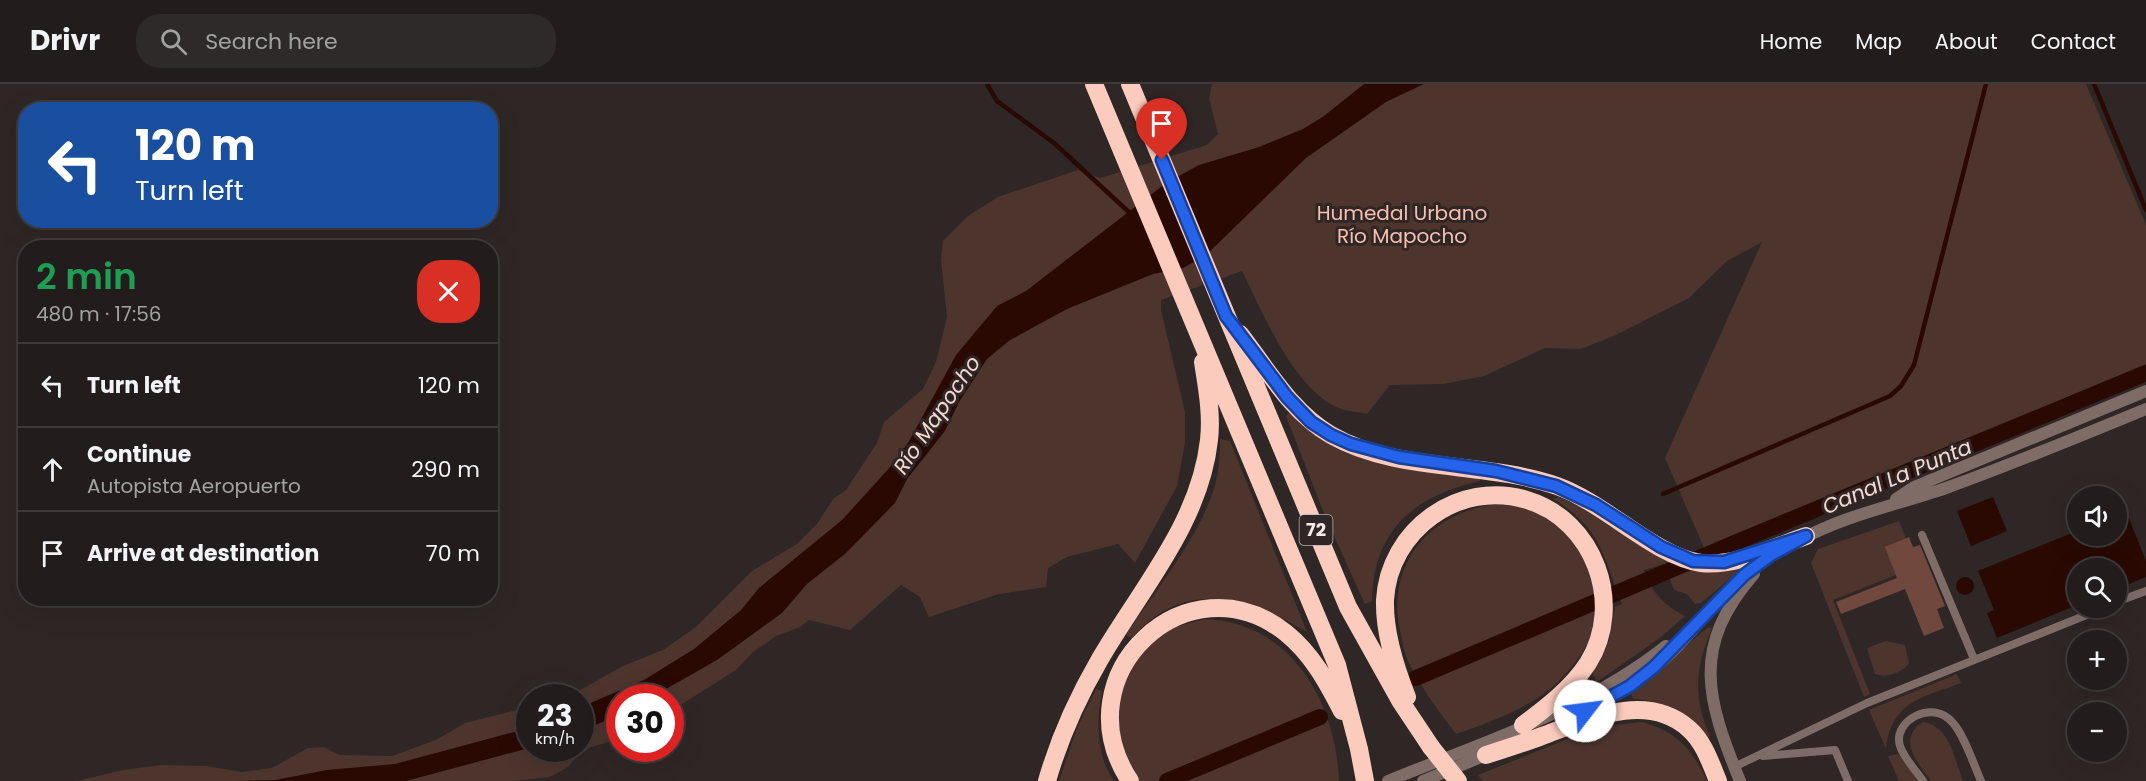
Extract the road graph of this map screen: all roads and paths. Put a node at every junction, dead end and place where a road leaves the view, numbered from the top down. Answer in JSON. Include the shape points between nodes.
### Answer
{"nodes":[{"id":1,"x":1094,"y":84,"type":"edge"},
{"id":2,"x":1130,"y":84,"type":"edge"},
{"id":3,"x":1223,"y":309,"type":"junction"},
{"id":4,"x":1199,"y":337,"type":"junction"},
{"id":5,"x":2146,"y":392,"type":"edge"},
{"id":6,"x":2146,"y":409,"type":"edge"},
{"id":7,"x":1887,"y":505,"type":"junction"},
{"id":8,"x":1806,"y":536,"type":"junction"},
{"id":9,"x":1922,"y":536,"type":"dead end"},
{"id":10,"x":1771,"y":555,"type":"junction"},
{"id":11,"x":2146,"y":591,"type":"edge"},
{"id":12,"x":2127,"y":598,"type":"edge"},
{"id":13,"x":1702,"y":618,"type":"junction"},
{"id":14,"x":2079,"y":618,"type":"edge"},
{"id":15,"x":1974,"y":659,"type":"junction"},
{"id":16,"x":1523,"y":725,"type":"junction"},
{"id":17,"x":1356,"y":736,"type":"junction"},
{"id":18,"x":1427,"y":741,"type":"junction"},
{"id":19,"x":1486,"y":755,"type":"junction"},
{"id":20,"x":1758,"y":757,"type":"junction"},
{"id":21,"x":1734,"y":767,"type":"junction"},
{"id":22,"x":1047,"y":781,"type":"edge"},
{"id":23,"x":1130,"y":781,"type":"edge"},
{"id":24,"x":1365,"y":781,"type":"edge"},
{"id":25,"x":1388,"y":781,"type":"edge"},
{"id":26,"x":1423,"y":781,"type":"edge"},
{"id":27,"x":1458,"y":781,"type":"edge"},
{"id":28,"x":1718,"y":781,"type":"edge"},
{"id":29,"x":1740,"y":781,"type":"edge"},
{"id":30,"x":1848,"y":781,"type":"edge"},
{"id":31,"x":1923,"y":781,"type":"edge"},
{"id":32,"x":1982,"y":781,"type":"edge"}],
"edges":[{"from":1,"to":4,"type":"highway","number":"72"},
{"from":2,"to":3,"type":"highway","number":"72"},
{"from":3,"to":8,"type":"highway","via":[[1287,397],[1311,422],[1351,444],[1399,457],[1496,471],[1556,486],[1596,505],[1681,557],[1713,563]]},
{"from":3,"to":18,"type":"highway","number":"72","via":[[1348,607],[1381,669]]},
{"from":4,"to":17,"type":"highway","number":"72","via":[[1337,665]]},
{"from":4,"to":22,"type":"highway","via":[[1210,420],[1198,487],[1175,538],[1088,682],[1057,749]]},
{"from":5,"to":7,"type":"street","via":[[1914,487]]},
{"from":6,"to":7,"type":"street","via":[[1987,473]]},
{"from":7,"to":8,"type":"street"},
{"from":8,"to":10,"type":"street"},
{"from":9,"to":15,"type":"lane"},
{"from":10,"to":13,"type":"street","via":[[1744,575]]},
{"from":10,"to":21,"type":"street","via":[[1736,597],[1712,652],[1709,688]]},
{"from":11,"to":12,"type":"lane"},
{"from":13,"to":16,"type":"street","via":[[1600,692],[1571,708]]},
{"from":13,"to":19,"type":"street","via":[[1674,649],[1630,686],[1585,711]]},
{"from":14,"to":15,"type":"lane"},
{"from":15,"to":20,"type":"lane","via":[[1867,703]]},
{"from":16,"to":18,"type":"highway","via":[[1584,669],[1599,640],[1605,612],[1603,585],[1592,555],[1564,520],[1540,504],[1514,496],[1486,495],[1458,502],[1429,517],[1417,528],[1392,567],[1385,598],[1386,623],[1394,658]]},
{"from":16,"to":25,"type":"street"},
{"from":17,"to":23,"type":"highway","via":[[1321,673],[1285,632],[1247,614],[1219,610],[1190,613],[1163,624],[1139,642],[1114,683],[1110,732],[1118,761]]},
{"from":17,"to":24,"type":"highway","number":"72"},
{"from":18,"to":27,"type":"highway","number":"72","bridge":true},
{"from":19,"to":26,"type":"street"},
{"from":19,"to":28,"type":"highway","via":[[1593,718],[1617,712],[1653,711],[1669,716],[1691,731]]},
{"from":20,"to":21,"type":"lane"},
{"from":20,"to":30,"type":"lane","via":[[1835,750]]},
{"from":21,"to":29,"type":"street"},
{"from":31,"to":32,"type":"lane","via":[[1900,746],[1900,737],[1913,716],[1925,711],[1939,713],[1953,723]]}]}
